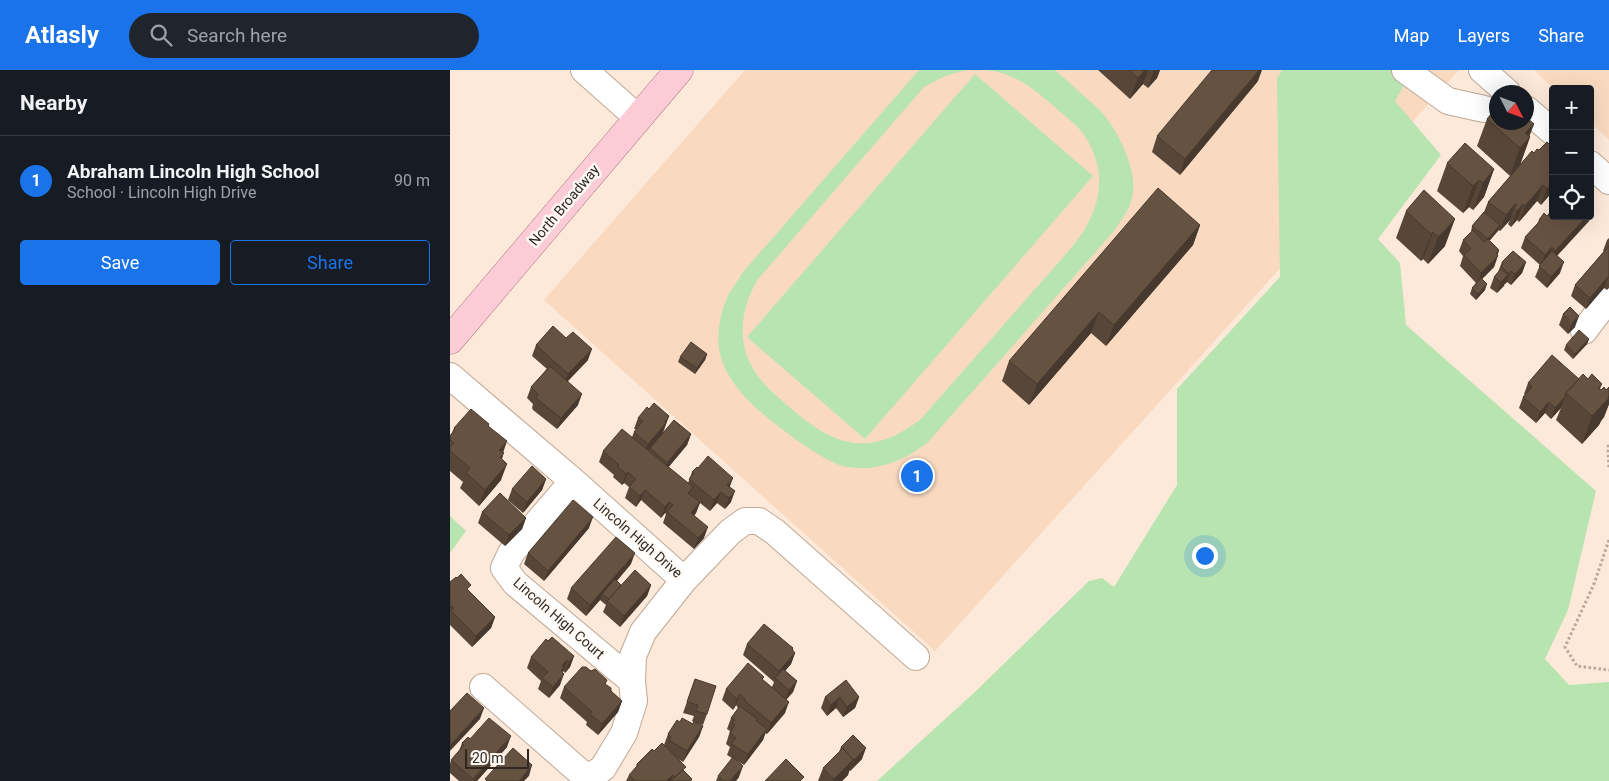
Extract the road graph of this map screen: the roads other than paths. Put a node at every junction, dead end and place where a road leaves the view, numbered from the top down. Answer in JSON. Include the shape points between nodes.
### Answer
{"nodes":[{"id":1,"x":584,"y":70,"type":"edge"},
{"id":2,"x":679,"y":70,"type":"edge"},
{"id":3,"x":1405,"y":70,"type":"edge"},
{"id":4,"x":1489,"y":92,"type":"edge"},
{"id":5,"x":1534,"y":116,"type":"edge"},
{"id":6,"x":638,"y":118,"type":"junction"},
{"id":7,"x":1551,"y":130,"type":"edge"},
{"id":8,"x":1594,"y":168,"type":"edge"},
{"id":9,"x":1609,"y":181,"type":"edge"},
{"id":10,"x":1609,"y":298,"type":"edge"},
{"id":11,"x":1584,"y":331,"type":"dead end"},
{"id":12,"x":450,"y":340,"type":"edge"},
{"id":13,"x":450,"y":376,"type":"edge"},
{"id":14,"x":573,"y":481,"type":"junction"},
{"id":15,"x":684,"y":580,"type":"junction"},
{"id":16,"x":916,"y":657,"type":"dead end"},
{"id":17,"x":632,"y":681,"type":"junction"},
{"id":18,"x":483,"y":687,"type":"dead end"}],
"edges":[{"from":1,"to":6,"type":"street"},
{"from":2,"to":6,"type":"main road","name":"North Broadway"},
{"from":3,"to":4,"type":"street","via":[[1448,101]]},
{"from":5,"to":7,"type":"street"},
{"from":6,"to":12,"type":"main road","name":"North Broadway"},
{"from":8,"to":9,"type":"street"},
{"from":10,"to":11,"type":"street"},
{"from":13,"to":14,"type":"street","name":"Lincoln High Drive"},
{"from":14,"to":15,"type":"street","name":"Lincoln High Drive"},
{"from":14,"to":17,"type":"street","name":"Lincoln High Court","via":[[511,553],[504,568],[516,583]]},
{"from":15,"to":16,"type":"street","name":"Lincoln High Drive","via":[[730,532],[745,521],[759,521]]},
{"from":15,"to":17,"type":"street","via":[[643,632],[634,656]]},
{"from":17,"to":18,"type":"street","via":[[634,701],[624,733],[603,768],[590,777],[580,772]]}]}
